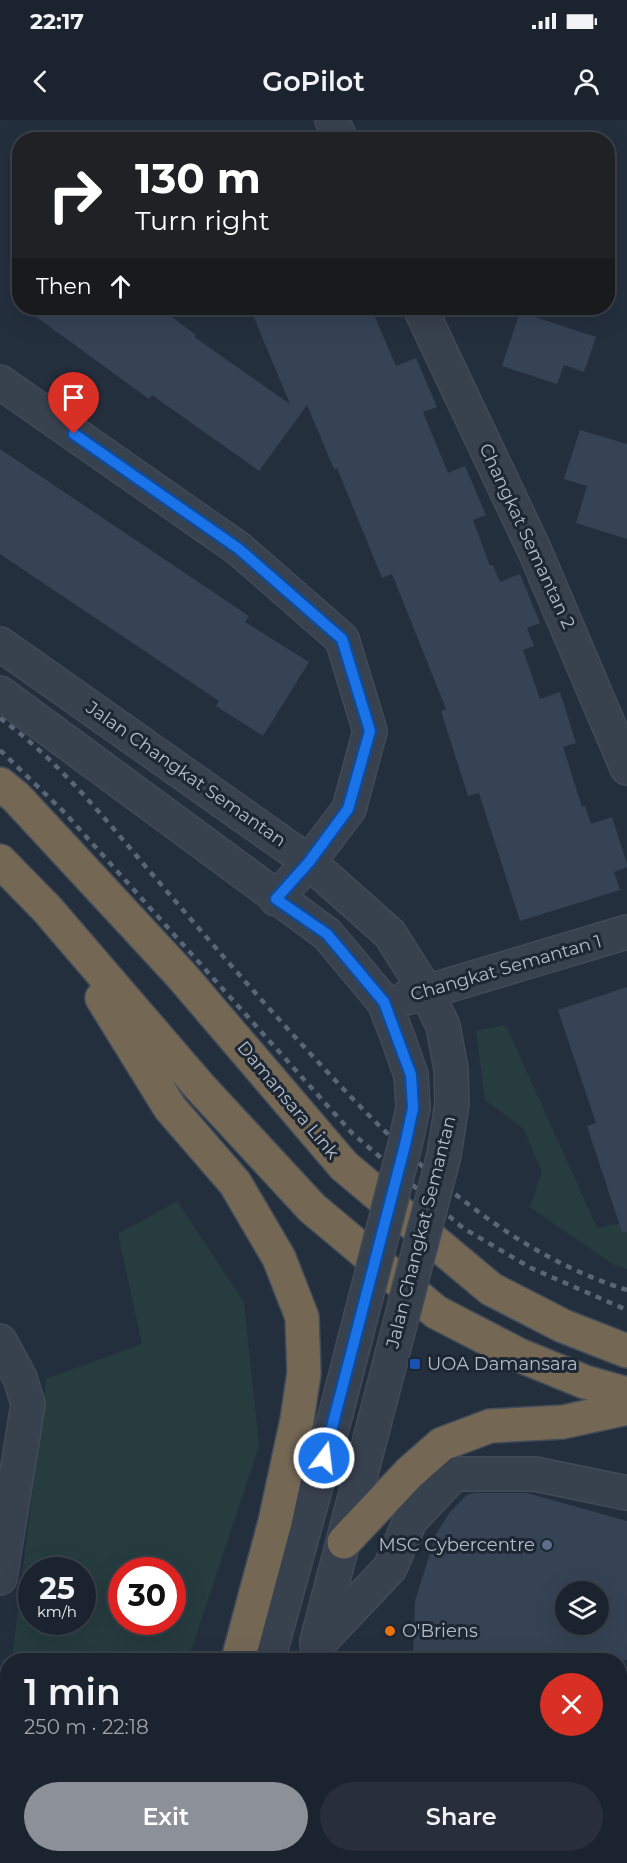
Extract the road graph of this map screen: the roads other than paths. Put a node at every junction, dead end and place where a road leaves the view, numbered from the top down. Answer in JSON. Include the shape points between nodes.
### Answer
{"nodes":[{"id":1,"x":423,"y":315,"type":"edge"},
{"id":2,"x":0,"y":382,"type":"edge"},
{"id":3,"x":0,"y":644,"type":"edge"},
{"id":4,"x":0,"y":693,"type":"edge"},
{"id":5,"x":627,"y":768,"type":"edge"},
{"id":6,"x":0,"y":784,"type":"edge"},
{"id":7,"x":0,"y":861,"type":"edge"},
{"id":8,"x":309,"y":862,"type":"junction"},
{"id":9,"x":276,"y":899,"type":"junction"},
{"id":10,"x":47,"y":909,"type":"junction"},
{"id":11,"x":627,"y":932,"type":"edge"},
{"id":12,"x":427,"y":993,"type":"junction"},
{"id":13,"x":384,"y":1002,"type":"junction"},
{"id":14,"x":0,"y":1341,"type":"edge"},
{"id":15,"x":627,"y":1351,"type":"edge"},
{"id":16,"x":10,"y":1383,"type":"edge"},
{"id":17,"x":627,"y":1395,"type":"edge"},
{"id":18,"x":627,"y":1408,"type":"edge"},
{"id":19,"x":9,"y":1479,"type":"edge"},
{"id":20,"x":627,"y":1492,"type":"edge"},
{"id":21,"x":344,"y":1542,"type":"junction"},
{"id":22,"x":1,"y":1570,"type":"edge"},
{"id":23,"x":240,"y":1653,"type":"edge"},
{"id":24,"x":270,"y":1653,"type":"edge"},
{"id":25,"x":314,"y":1653,"type":"edge"}],
"edges":[{"from":1,"to":5,"type":"street","name":"Changkat Semantan 2","via":[[534,549]]},
{"from":2,"to":8,"type":"street","via":[[239,549],[342,639],[370,731],[348,809]]},
{"from":3,"to":8,"type":"street","name":"Jalan Changkat Semantan"},
{"from":4,"to":9,"type":"street","name":"Jalan Changkat Semantan","via":[[154,804]]},
{"from":6,"to":15,"type":"highway","name":"Damansara Link","via":[[181,975],[344,1166],[491,1289],[563,1326]]},
{"from":7,"to":10,"type":"highway"},
{"from":8,"to":9,"type":"street"},
{"from":8,"to":12,"type":"street","name":"Jalan Changkat Semantan","via":[[390,934]]},
{"from":9,"to":13,"type":"street","name":"Jalan Changkat Semantan","via":[[327,934]]},
{"from":10,"to":17,"type":"highway","via":[[200,1088],[312,1208],[436,1312],[519,1355]]},
{"from":10,"to":23,"type":"highway","via":[[170,1108],[235,1183],[279,1258],[302,1317],[304,1373],[297,1420]]},
{"from":11,"to":12,"type":"street","name":"Changkat Semantan 1"},
{"from":12,"to":13,"type":"street","name":"Changkat Semantan 1"},
{"from":12,"to":21,"type":"street","name":"Jalan Changkat Semantan","bridge":true,"via":[[443,1026],[451,1069],[452,1104],[444,1155]]},
{"from":13,"to":24,"type":"street","name":"Jalan Changkat Semantan","bridge":true,"via":[[411,1075],[413,1108]]},
{"from":14,"to":16,"type":"street"},
{"from":16,"to":19,"type":"street","via":[[28,1404]]},
{"from":18,"to":21,"type":"highway","via":[[562,1422],[490,1426],[442,1444]]},
{"from":19,"to":22,"type":"street"},
{"from":20,"to":25,"type":"street","via":[[535,1474],[454,1474],[410,1521],[390,1568]]},
{"from":21,"to":25,"type":"street","name":"Jalan Changkat Semantan"}]}
